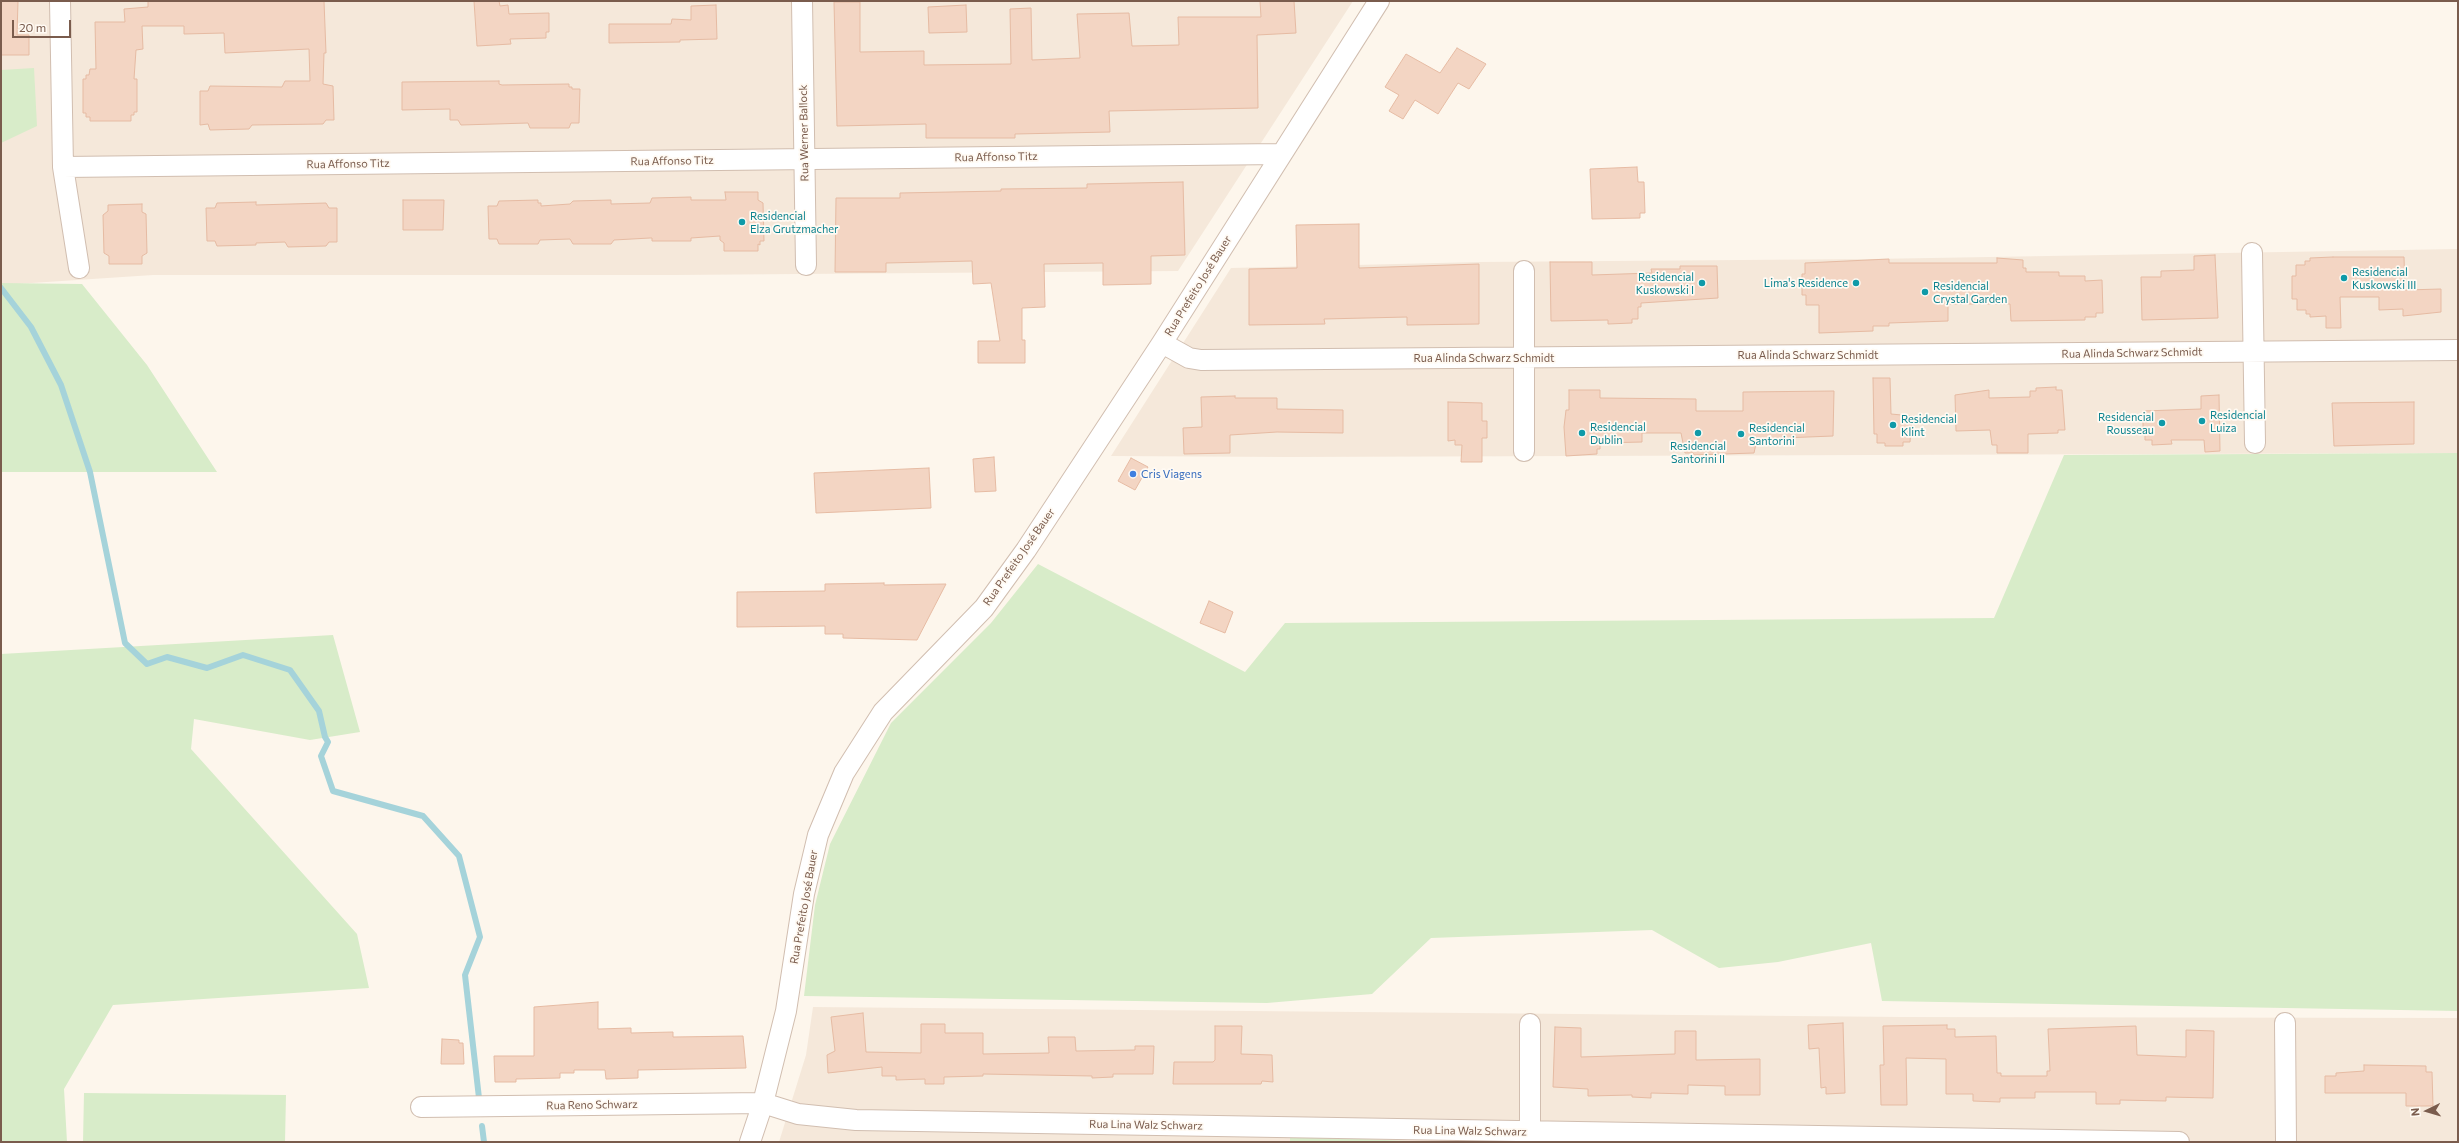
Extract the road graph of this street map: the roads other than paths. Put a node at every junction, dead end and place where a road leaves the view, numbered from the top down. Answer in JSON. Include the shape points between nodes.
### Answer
{"nodes":[{"id":1,"x":60,"y":1,"type":"edge"},
{"id":2,"x":802,"y":1,"type":"edge"},
{"id":3,"x":1379,"y":1,"type":"edge"},
{"id":4,"x":1281,"y":154,"type":"junction"},
{"id":5,"x":805,"y":159,"type":"junction"},
{"id":6,"x":63,"y":167,"type":"junction"},
{"id":7,"x":2252,"y":253,"type":"dead end"},
{"id":8,"x":806,"y":265,"type":"dead end"},
{"id":9,"x":79,"y":268,"type":"dead end"},
{"id":10,"x":1524,"y":271,"type":"dead end"},
{"id":11,"x":1162,"y":343,"type":"junction"},
{"id":12,"x":2458,"y":350,"type":"edge"},
{"id":13,"x":2253,"y":352,"type":"junction"},
{"id":14,"x":1524,"y":358,"type":"junction"},
{"id":15,"x":2255,"y":443,"type":"dead end"},
{"id":16,"x":1524,"y":451,"type":"dead end"},
{"id":17,"x":2285,"y":1023,"type":"dead end"},
{"id":18,"x":1530,"y":1024,"type":"dead end"},
{"id":19,"x":763,"y":1103,"type":"junction"},
{"id":20,"x":421,"y":1107,"type":"dead end"},
{"id":21,"x":1530,"y":1137,"type":"edge"},
{"id":22,"x":750,"y":1142,"type":"edge"},
{"id":23,"x":2179,"y":1142,"type":"edge"},
{"id":24,"x":2286,"y":1142,"type":"edge"}],
"edges":[{"from":1,"to":6,"type":"street"},
{"from":2,"to":5,"type":"street","name":"Rua Werner Ballock"},
{"from":3,"to":4,"type":"street","name":"Rua Prefeito José Bauer"},
{"from":4,"to":5,"type":"street","name":"Rua Affonso Titz"},
{"from":4,"to":11,"type":"street","name":"Rua Prefeito José Bauer"},
{"from":5,"to":6,"type":"street","name":"Rua Affonso Titz"},
{"from":5,"to":8,"type":"street","name":"Rua Werner Ballock"},
{"from":6,"to":9,"type":"street"},
{"from":7,"to":13,"type":"street"},
{"from":10,"to":14,"type":"street"},
{"from":11,"to":14,"type":"street","name":"Rua Alinda Schwarz Schmidt","via":[[1189,358],[1201,360]]},
{"from":11,"to":19,"type":"street","name":"Rua Prefeito José Bauer","via":[[1026,550],[984,608],[883,712],[844,773],[818,835],[804,894],[786,1011]]},
{"from":12,"to":13,"type":"street","name":"Rua Alinda Schwarz Schmidt"},
{"from":13,"to":14,"type":"street","name":"Rua Alinda Schwarz Schmidt"},
{"from":13,"to":15,"type":"street"},
{"from":14,"to":16,"type":"street"},
{"from":17,"to":24,"type":"street"},
{"from":18,"to":21,"type":"street"},
{"from":19,"to":20,"type":"street","name":"Rua Reno Schwarz"},
{"from":19,"to":21,"type":"street","name":"Rua Lina Walz Schwarz","via":[[798,1114],[856,1120]]},
{"from":19,"to":22,"type":"street","name":"Rua Prefeito José Bauer"},
{"from":21,"to":23,"type":"street","name":"Rua Lina Walz Schwarz"}]}
